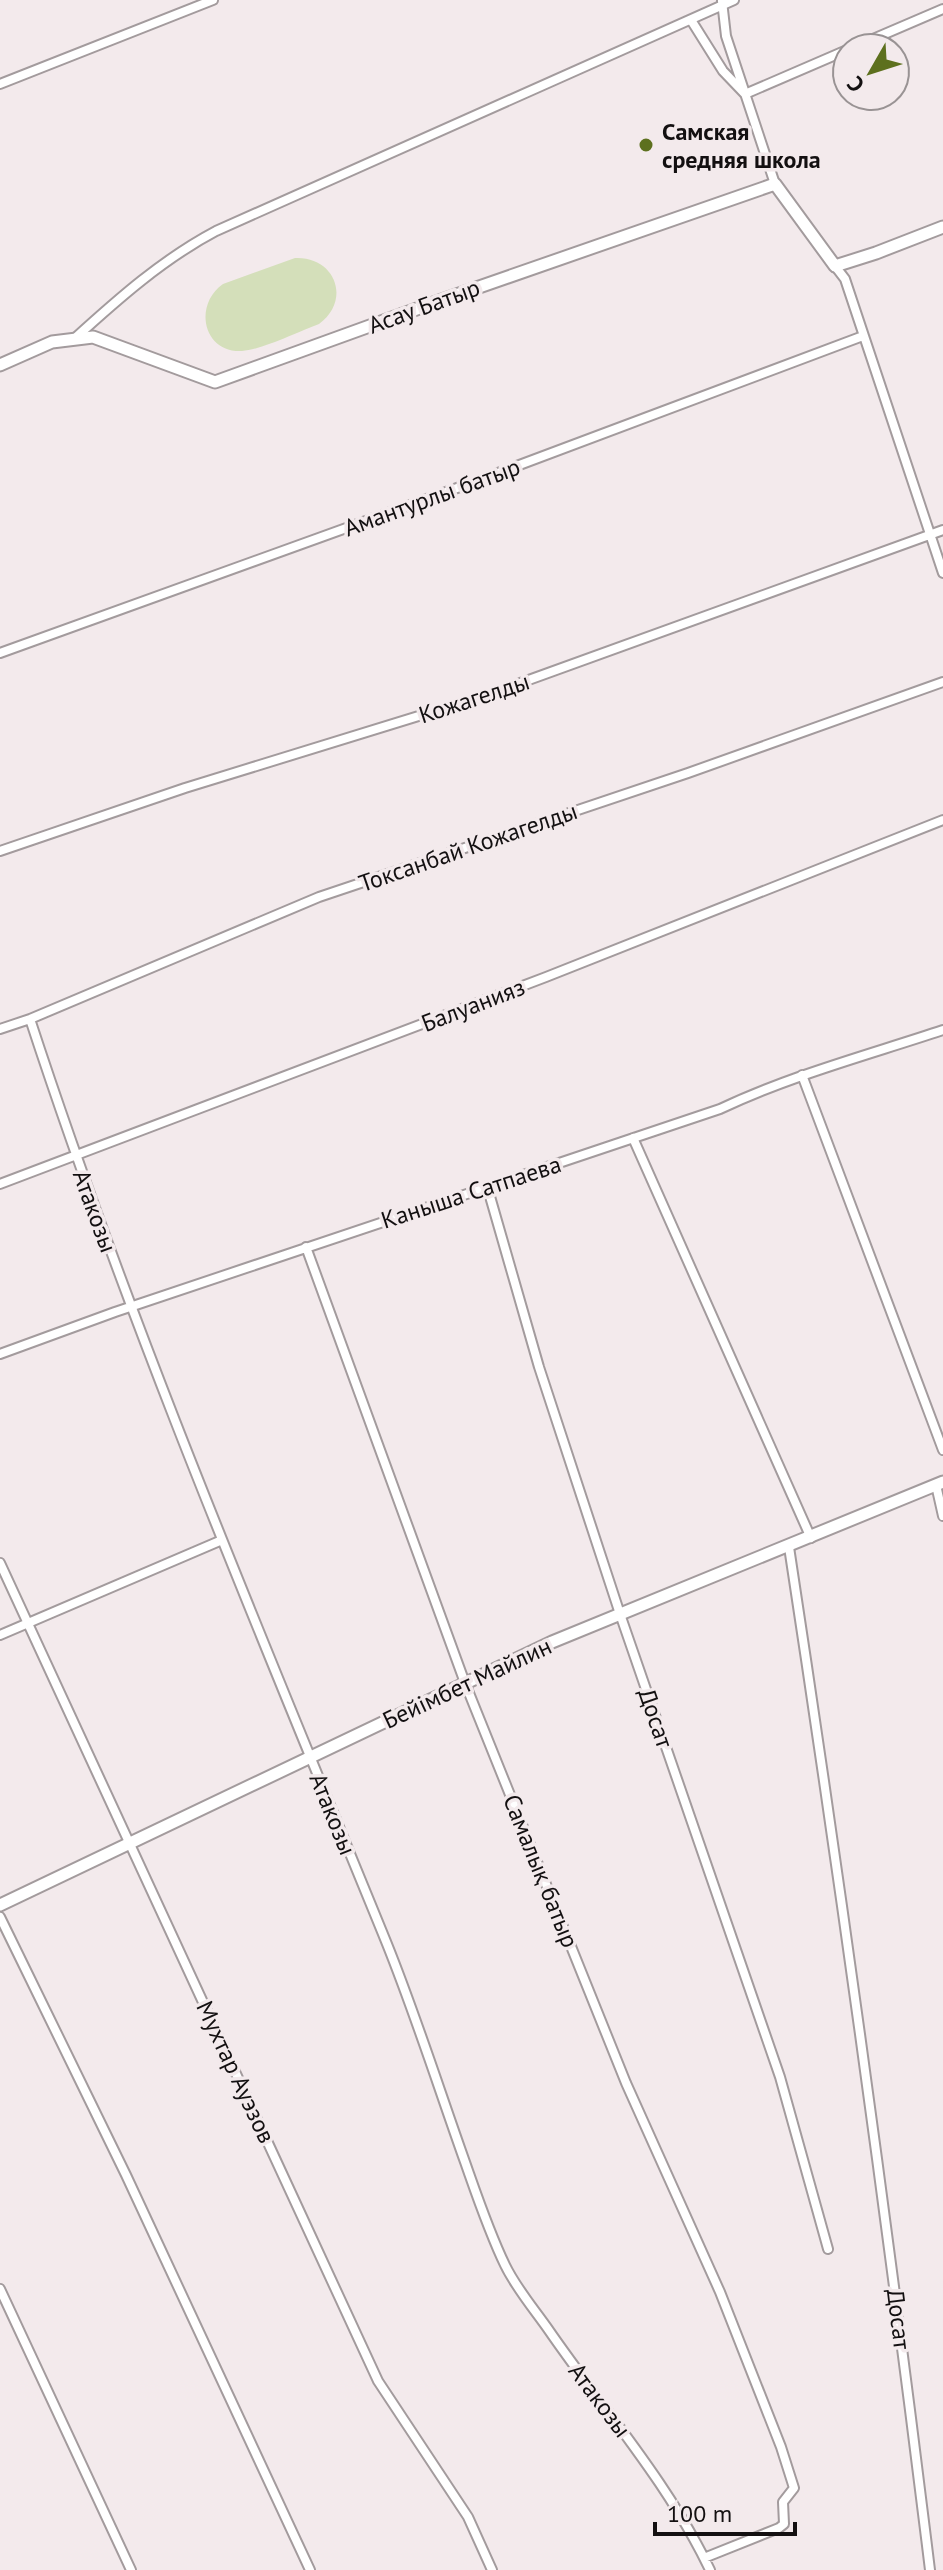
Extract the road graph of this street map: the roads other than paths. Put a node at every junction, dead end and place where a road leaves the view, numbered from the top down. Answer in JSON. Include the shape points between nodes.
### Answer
{"nodes":[{"id":1,"x":213,"y":0,"type":"edge"},
{"id":2,"x":734,"y":0,"type":"edge"},
{"id":3,"x":722,"y":2,"type":"edge"},
{"id":4,"x":943,"y":9,"type":"edge"},
{"id":5,"x":691,"y":20,"type":"junction"},
{"id":6,"x":890,"y":32,"type":"edge"},
{"id":7,"x":831,"y":57,"type":"edge"},
{"id":8,"x":0,"y":84,"type":"edge"},
{"id":9,"x":745,"y":94,"type":"junction"},
{"id":10,"x":775,"y":184,"type":"junction"},
{"id":11,"x":943,"y":227,"type":"edge"},
{"id":12,"x":835,"y":266,"type":"junction"},
{"id":13,"x":863,"y":336,"type":"junction"},
{"id":14,"x":74,"y":339,"type":"junction"},
{"id":15,"x":0,"y":365,"type":"edge"},
{"id":16,"x":943,"y":530,"type":"edge"},
{"id":17,"x":929,"y":535,"type":"junction"},
{"id":18,"x":943,"y":573,"type":"edge"},
{"id":19,"x":0,"y":653,"type":"edge"},
{"id":20,"x":943,"y":682,"type":"edge"},
{"id":21,"x":943,"y":820,"type":"edge"},
{"id":22,"x":0,"y":851,"type":"edge"},
{"id":23,"x":30,"y":1019,"type":"junction"},
{"id":24,"x":0,"y":1029,"type":"edge"},
{"id":25,"x":943,"y":1030,"type":"edge"},
{"id":26,"x":802,"y":1075,"type":"junction"},
{"id":27,"x":633,"y":1138,"type":"junction"},
{"id":28,"x":75,"y":1157,"type":"junction"},
{"id":29,"x":0,"y":1184,"type":"edge"},
{"id":30,"x":487,"y":1186,"type":"junction"},
{"id":31,"x":306,"y":1247,"type":"junction"},
{"id":32,"x":130,"y":1306,"type":"junction"},
{"id":33,"x":0,"y":1354,"type":"edge"},
{"id":34,"x":943,"y":1450,"type":"edge"},
{"id":35,"x":939,"y":1483,"type":"edge"},
{"id":36,"x":943,"y":1516,"type":"edge"},
{"id":37,"x":811,"y":1538,"type":"junction"},
{"id":38,"x":222,"y":1540,"type":"junction"},
{"id":39,"x":789,"y":1547,"type":"junction"},
{"id":40,"x":0,"y":1563,"type":"edge"},
{"id":41,"x":620,"y":1614,"type":"junction"},
{"id":42,"x":28,"y":1623,"type":"junction"},
{"id":43,"x":0,"y":1635,"type":"edge"},
{"id":44,"x":465,"y":1683,"type":"junction"},
{"id":45,"x":310,"y":1758,"type":"junction"},
{"id":46,"x":131,"y":1843,"type":"junction"},
{"id":47,"x":0,"y":1905,"type":"edge"},
{"id":48,"x":0,"y":1917,"type":"edge"},
{"id":49,"x":828,"y":2249,"type":"dead end"},
{"id":50,"x":0,"y":2289,"type":"edge"},
{"id":51,"x":704,"y":2558,"type":"junction"},
{"id":52,"x":131,"y":2570,"type":"edge"},
{"id":53,"x":310,"y":2570,"type":"edge"},
{"id":54,"x":492,"y":2570,"type":"edge"},
{"id":55,"x":710,"y":2570,"type":"edge"},
{"id":56,"x":930,"y":2570,"type":"edge"}],
"edges":[{"from":1,"to":8,"type":"street"},
{"from":2,"to":3,"type":"street","name":"Асау Батыр"},
{"from":3,"to":5,"type":"street","name":"Асау Батыр"},
{"from":3,"to":9,"type":"street","via":[[726,36]]},
{"from":4,"to":6,"type":"street"},
{"from":5,"to":9,"type":"street","via":[[723,71]]},
{"from":5,"to":14,"type":"street","name":"Асау Батыр","via":[[216,231],[172,257]]},
{"from":7,"to":9,"type":"street"},
{"from":9,"to":10,"type":"street"},
{"from":10,"to":12,"type":"street"},
{"from":10,"to":14,"type":"street","name":"Асау Батыр","via":[[215,382],[93,337]]},
{"from":11,"to":12,"type":"street"},
{"from":12,"to":13,"type":"street","via":[[845,279]]},
{"from":13,"to":17,"type":"street"},
{"from":13,"to":19,"type":"street","name":"Амантурлы батыр"},
{"from":14,"to":15,"type":"street","name":"Асау Батыр","via":[[52,342]]},
{"from":16,"to":17,"type":"street","name":"Кожагелды"},
{"from":17,"to":18,"type":"street"},
{"from":17,"to":22,"type":"street","name":"Кожагелды","via":[[490,694]]},
{"from":20,"to":23,"type":"street","name":"Токсанбай Кожагелды","via":[[319,897]]},
{"from":21,"to":28,"type":"street","name":"Балуанияз"},
{"from":23,"to":24,"type":"street","name":"Токсанбай Кожагелды"},
{"from":23,"to":28,"type":"street","name":"Атакозы"},
{"from":25,"to":26,"type":"street","name":"Каныша Сатпаева"},
{"from":26,"to":27,"type":"street","name":"Каныша Сатпаева"},
{"from":26,"to":34,"type":"street"},
{"from":27,"to":30,"type":"street","name":"Каныша Сатпаева"},
{"from":27,"to":37,"type":"street"},
{"from":28,"to":29,"type":"street","name":"Балуанияз"},
{"from":28,"to":32,"type":"street","name":"Атакозы"},
{"from":30,"to":31,"type":"street","name":"Каныша Сатпаева"},
{"from":30,"to":41,"type":"street","name":"Досат","via":[[539,1367]]},
{"from":31,"to":32,"type":"street","name":"Каныша Сатпаева"},
{"from":31,"to":44,"type":"street","name":"Самалық батыр"},
{"from":32,"to":33,"type":"street","name":"Каныша Сатпаева"},
{"from":32,"to":38,"type":"street","name":"Атакозы"},
{"from":35,"to":36,"type":"street"},
{"from":35,"to":37,"type":"street","name":"Бейімбет Майлин"},
{"from":37,"to":39,"type":"street","name":"Бейімбет Майлин"},
{"from":38,"to":42,"type":"street"},
{"from":38,"to":45,"type":"street","name":"Атакозы"},
{"from":39,"to":41,"type":"street","name":"Бейімбет Майлин"},
{"from":39,"to":56,"type":"street","name":"Досат","via":[[839,1873]]},
{"from":40,"to":42,"type":"street","name":"Мухтар Ауэзов"},
{"from":41,"to":44,"type":"street","name":"Бейімбет Майлин"},
{"from":41,"to":49,"type":"street","name":"Досат","via":[[780,2077]]},
{"from":42,"to":43,"type":"street"},
{"from":42,"to":46,"type":"street","name":"Мухтар Ауэзов"},
{"from":44,"to":45,"type":"street","name":"Бейімбет Майлин"},
{"from":44,"to":51,"type":"street","name":"Самалық батыр","via":[[626,2083],[720,2292],[794,2488],[783,2502],[784,2524],[779,2528]]},
{"from":45,"to":46,"type":"street","name":"Бейімбет Майлин"},
{"from":45,"to":51,"type":"street","name":"Атакозы","via":[[388,1949],[507,2269],[642,2456]]},
{"from":46,"to":47,"type":"street","name":"Бейімбет Майлин"},
{"from":46,"to":54,"type":"street","name":"Мухтар Ауэзов","via":[[378,2381],[468,2517]]},
{"from":48,"to":53,"type":"street"},
{"from":50,"to":52,"type":"street"},
{"from":51,"to":55,"type":"street","name":"Атакозы"}]}
